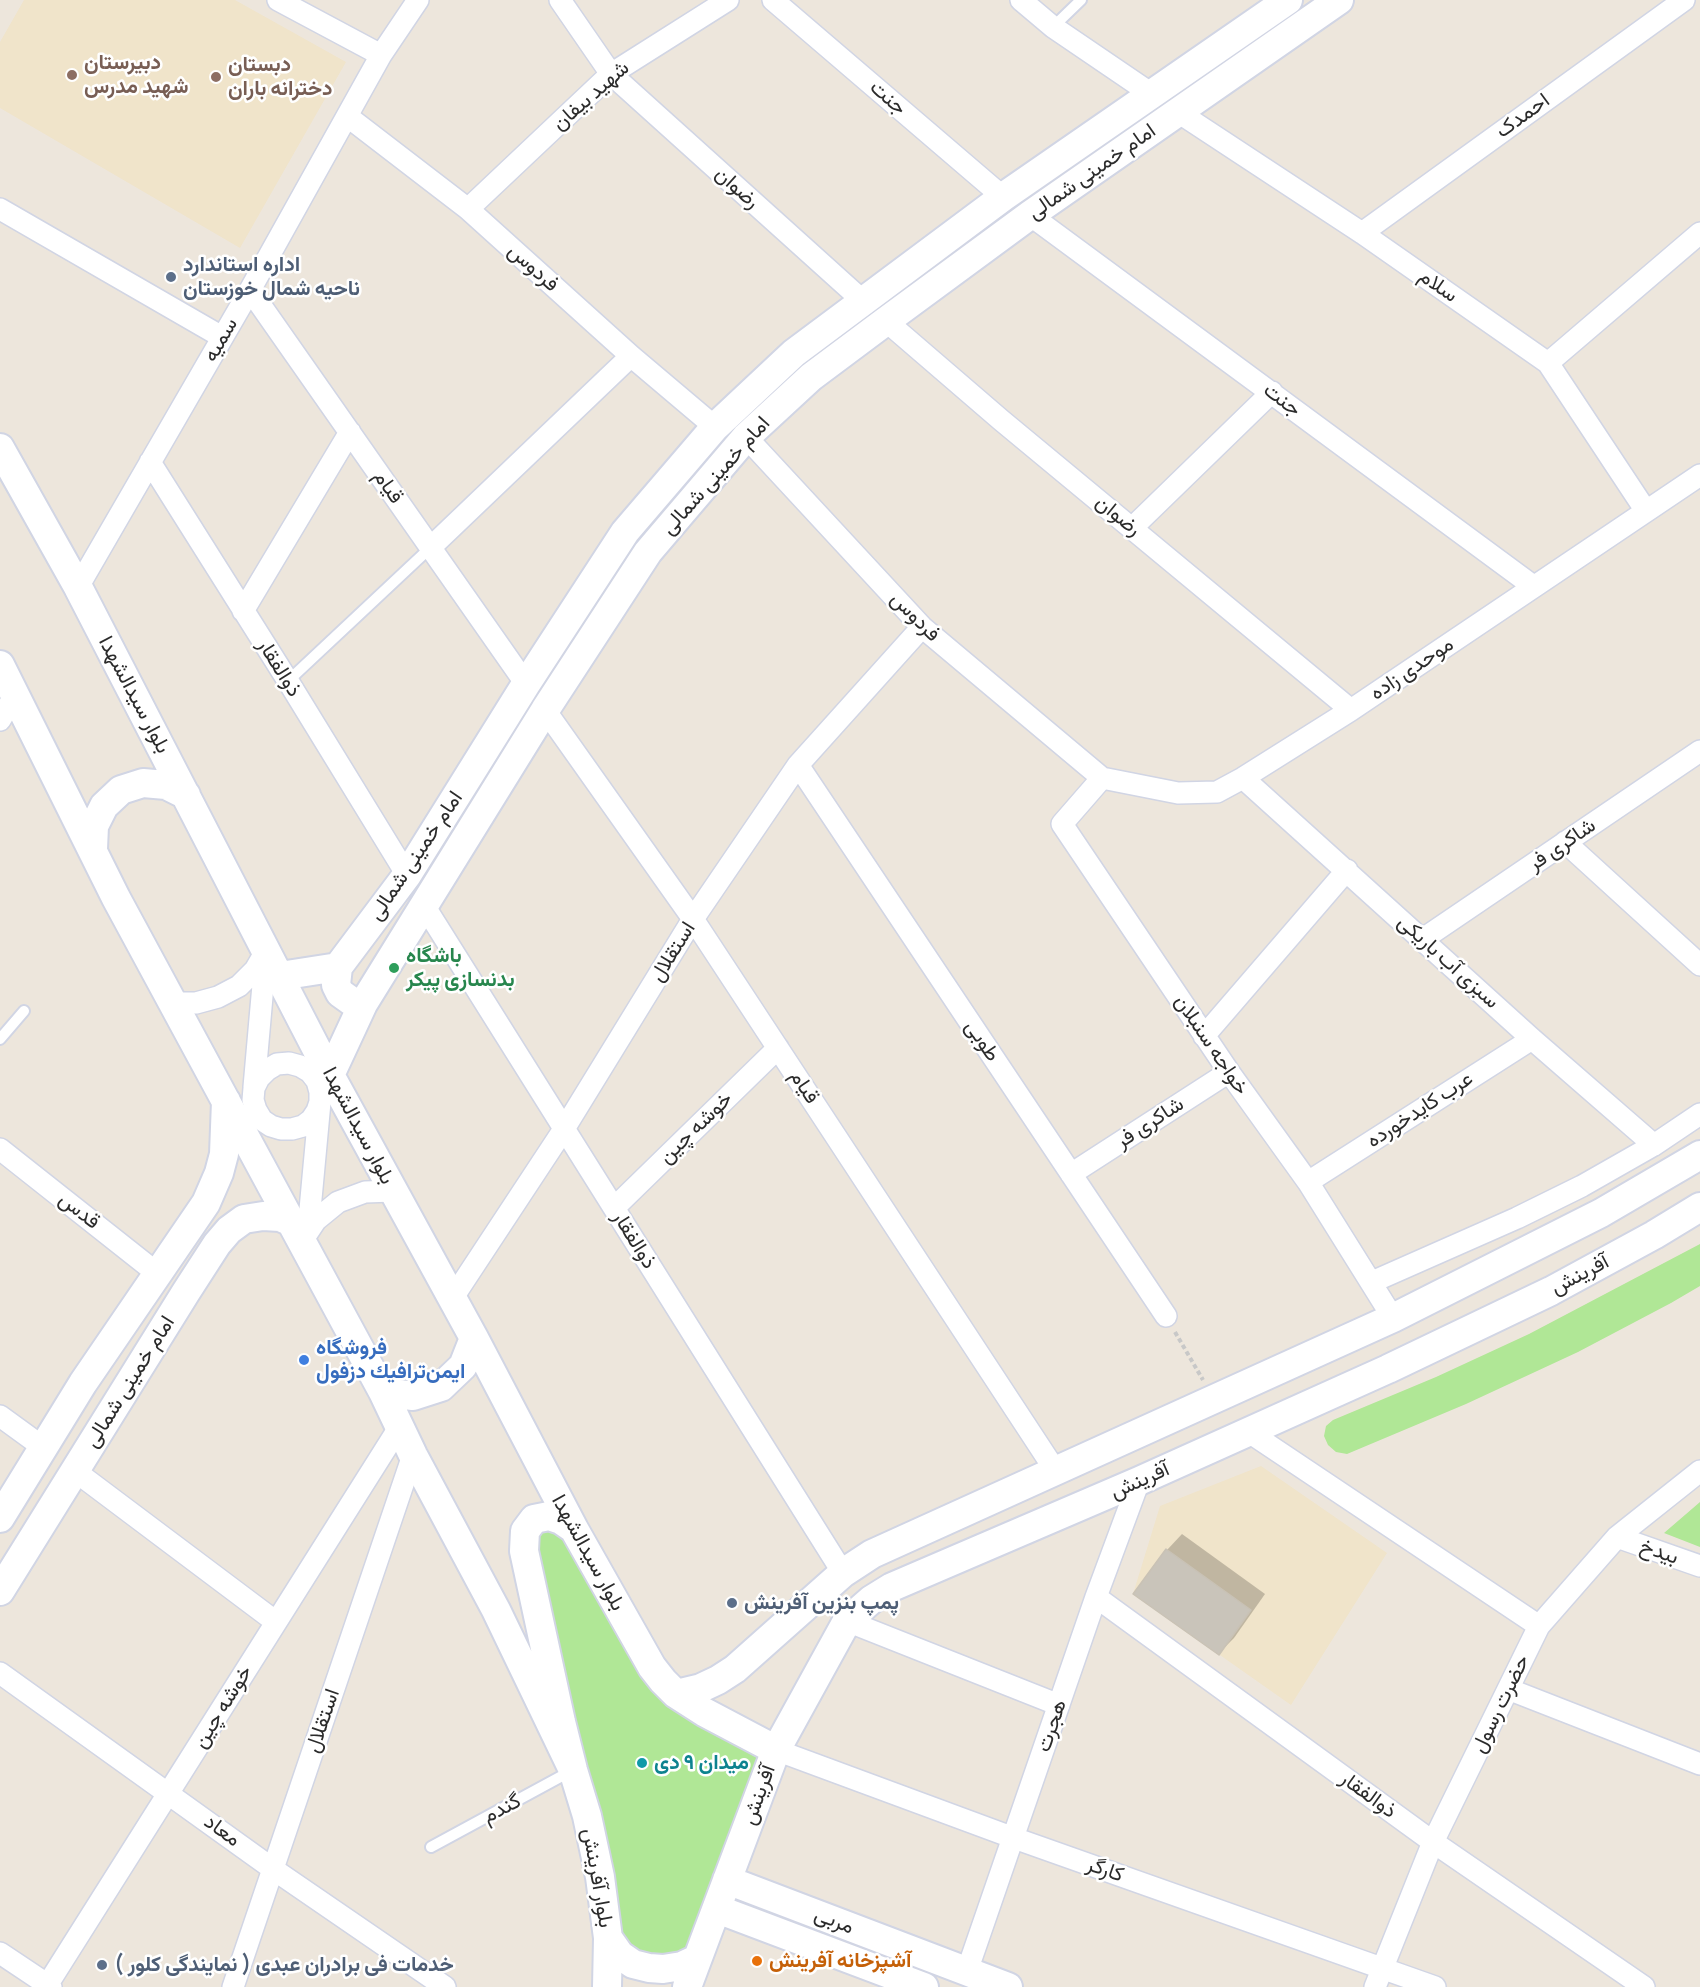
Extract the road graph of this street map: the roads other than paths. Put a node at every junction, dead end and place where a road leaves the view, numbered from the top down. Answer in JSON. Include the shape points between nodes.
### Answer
{"nodes":[{"id":1,"x":278,"y":0,"type":"edge"},
{"id":2,"x":418,"y":0,"type":"edge"},
{"id":3,"x":560,"y":0,"type":"edge"},
{"id":4,"x":728,"y":0,"type":"edge"},
{"id":5,"x":773,"y":0,"type":"edge"},
{"id":6,"x":1021,"y":0,"type":"edge"},
{"id":7,"x":1081,"y":0,"type":"edge"},
{"id":8,"x":1288,"y":0,"type":"edge"},
{"id":9,"x":1339,"y":0,"type":"edge"},
{"id":10,"x":1684,"y":0,"type":"edge"},
{"id":11,"x":1053,"y":27,"type":"junction"},
{"id":12,"x":381,"y":56,"type":"junction"},
{"id":13,"x":611,"y":74,"type":"junction"},
{"id":14,"x":1153,"y":95,"type":"junction"},
{"id":15,"x":1178,"y":112,"type":"junction"},
{"id":16,"x":347,"y":116,"type":"junction"},
{"id":17,"x":1003,"y":197,"type":"junction"},
{"id":18,"x":0,"y":209,"type":"edge"},
{"id":19,"x":468,"y":209,"type":"junction"},
{"id":20,"x":1030,"y":215,"type":"junction"},
{"id":21,"x":1362,"y":232,"type":"junction"},
{"id":22,"x":1700,"y":233,"type":"edge"},
{"id":23,"x":250,"y":290,"type":"junction"},
{"id":24,"x":863,"y":301,"type":"junction"},
{"id":25,"x":886,"y":321,"type":"junction"},
{"id":26,"x":222,"y":337,"type":"junction"},
{"id":27,"x":631,"y":356,"type":"junction"},
{"id":28,"x":1548,"y":363,"type":"junction"},
{"id":29,"x":1272,"y":392,"type":"junction"},
{"id":30,"x":714,"y":427,"type":"junction"},
{"id":31,"x":350,"y":432,"type":"junction"},
{"id":32,"x":746,"y":437,"type":"junction"},
{"id":33,"x":0,"y":448,"type":"edge"},
{"id":34,"x":150,"y":462,"type":"junction"},
{"id":35,"x":1700,"y":475,"type":"edge"},
{"id":36,"x":1646,"y":511,"type":"junction"},
{"id":37,"x":1132,"y":528,"type":"junction"},
{"id":38,"x":430,"y":548,"type":"junction"},
{"id":39,"x":1533,"y":586,"type":"junction"},
{"id":40,"x":78,"y":587,"type":"junction"},
{"id":41,"x":243,"y":611,"type":"junction"},
{"id":42,"x":922,"y":627,"type":"junction"},
{"id":43,"x":0,"y":666,"type":"edge"},
{"id":44,"x":288,"y":681,"type":"junction"},
{"id":45,"x":526,"y":684,"type":"junction"},
{"id":46,"x":15,"y":695,"type":"junction"},
{"id":47,"x":545,"y":710,"type":"junction"},
{"id":48,"x":1351,"y":710,"type":"junction"},
{"id":49,"x":0,"y":720,"type":"edge"},
{"id":50,"x":1700,"y":751,"type":"edge"},
{"id":51,"x":798,"y":765,"type":"junction"},
{"id":52,"x":1102,"y":777,"type":"junction"},
{"id":53,"x":1244,"y":777,"type":"junction"},
{"id":54,"x":186,"y":795,"type":"junction"},
{"id":55,"x":1565,"y":842,"type":"junction"},
{"id":56,"x":93,"y":849,"type":"junction"},
{"id":57,"x":1347,"y":870,"type":"junction"},
{"id":58,"x":407,"y":875,"type":"junction"},
{"id":59,"x":425,"y":907,"type":"junction"},
{"id":60,"x":693,"y":919,"type":"junction"},
{"id":61,"x":1424,"y":939,"type":"junction"},
{"id":62,"x":266,"y":950,"type":"junction"},
{"id":63,"x":1700,"y":965,"type":"edge"},
{"id":64,"x":338,"y":967,"type":"junction"},
{"id":65,"x":280,"y":976,"type":"junction"},
{"id":66,"x":173,"y":1003,"type":"junction"},
{"id":67,"x":363,"y":1004,"type":"junction"},
{"id":68,"x":24,"y":1011,"type":"dead end"},
{"id":69,"x":1204,"y":1036,"type":"junction"},
{"id":70,"x":0,"y":1039,"type":"edge"},
{"id":71,"x":1532,"y":1039,"type":"junction"},
{"id":72,"x":778,"y":1048,"type":"junction"},
{"id":73,"x":1229,"y":1072,"type":"junction"},
{"id":74,"x":330,"y":1075,"type":"junction"},
{"id":75,"x":254,"y":1088,"type":"junction"},
{"id":76,"x":226,"y":1098,"type":"junction"},
{"id":77,"x":320,"y":1102,"type":"junction"},
{"id":78,"x":1700,"y":1114,"type":"edge"},
{"id":79,"x":564,"y":1129,"type":"junction"},
{"id":80,"x":1654,"y":1145,"type":"junction"},
{"id":81,"x":0,"y":1149,"type":"edge"},
{"id":82,"x":1700,"y":1155,"type":"edge"},
{"id":83,"x":1071,"y":1174,"type":"junction"},
{"id":84,"x":1308,"y":1182,"type":"junction"},
{"id":85,"x":393,"y":1191,"type":"junction"},
{"id":86,"x":209,"y":1197,"type":"junction"},
{"id":87,"x":1700,"y":1207,"type":"edge"},
{"id":88,"x":614,"y":1208,"type":"junction"},
{"id":89,"x":229,"y":1230,"type":"junction"},
{"id":90,"x":299,"y":1232,"type":"junction"},
{"id":91,"x":158,"y":1274,"type":"junction"},
{"id":92,"x":1372,"y":1282,"type":"junction"},
{"id":93,"x":452,"y":1299,"type":"junction"},
{"id":94,"x":1166,"y":1316,"type":"road end"},
{"id":95,"x":1394,"y":1318,"type":"junction"},
{"id":96,"x":474,"y":1338,"type":"junction"},
{"id":97,"x":382,"y":1392,"type":"junction"},
{"id":98,"x":0,"y":1416,"type":"edge"},
{"id":99,"x":400,"y":1426,"type":"junction"},
{"id":100,"x":1249,"y":1432,"type":"junction"},
{"id":101,"x":44,"y":1448,"type":"junction"},
{"id":102,"x":413,"y":1455,"type":"junction"},
{"id":103,"x":1054,"y":1470,"type":"junction"},
{"id":104,"x":75,"y":1471,"type":"junction"},
{"id":105,"x":1700,"y":1471,"type":"edge"},
{"id":106,"x":1139,"y":1481,"type":"junction"},
{"id":107,"x":0,"y":1518,"type":"edge"},
{"id":108,"x":574,"y":1530,"type":"junction"},
{"id":109,"x":920,"y":1532,"type":"junction"},
{"id":110,"x":1617,"y":1537,"type":"junction"},
{"id":111,"x":1700,"y":1566,"type":"edge"},
{"id":112,"x":938,"y":1568,"type":"junction"},
{"id":113,"x":843,"y":1573,"type":"junction"},
{"id":114,"x":0,"y":1591,"type":"edge"},
{"id":115,"x":1096,"y":1597,"type":"junction"},
{"id":116,"x":847,"y":1621,"type":"junction"},
{"id":117,"x":276,"y":1622,"type":"junction"},
{"id":118,"x":1539,"y":1626,"type":"junction"},
{"id":119,"x":0,"y":1673,"type":"edge"},
{"id":120,"x":1508,"y":1689,"type":"junction"},
{"id":121,"x":676,"y":1694,"type":"junction"},
{"id":122,"x":1059,"y":1705,"type":"junction"},
{"id":123,"x":776,"y":1750,"type":"junction"},
{"id":124,"x":1700,"y":1764,"type":"edge"},
{"id":125,"x":573,"y":1770,"type":"junction"},
{"id":126,"x":169,"y":1793,"type":"junction"},
{"id":127,"x":1014,"y":1838,"type":"junction"},
{"id":128,"x":1433,"y":1842,"type":"junction"},
{"id":129,"x":431,"y":1847,"type":"dead end"},
{"id":130,"x":273,"y":1869,"type":"junction"},
{"id":131,"x":723,"y":1893,"type":"junction"},
{"id":132,"x":608,"y":1938,"type":"junction"},
{"id":133,"x":0,"y":1953,"type":"edge"},
{"id":134,"x":697,"y":1959,"type":"junction"},
{"id":135,"x":1382,"y":1967,"type":"junction"},
{"id":136,"x":968,"y":1971,"type":"junction"},
{"id":137,"x":48,"y":1986,"type":"edge"},
{"id":138,"x":233,"y":1987,"type":"edge"},
{"id":139,"x":445,"y":1987,"type":"edge"},
{"id":140,"x":607,"y":1987,"type":"edge"},
{"id":141,"x":687,"y":1987,"type":"edge"},
{"id":142,"x":924,"y":1987,"type":"edge"},
{"id":143,"x":1008,"y":1987,"type":"edge"},
{"id":144,"x":1375,"y":1987,"type":"edge"},
{"id":145,"x":1435,"y":1987,"type":"edge"},
{"id":146,"x":1644,"y":1987,"type":"edge"}],
"edges":[{"from":1,"to":12,"type":"street"},
{"from":2,"to":12,"type":"street","name":"سمیه"},
{"from":3,"to":13,"type":"street","name":"رضوان"},
{"from":4,"to":13,"type":"street","name":"شهید بیفان"},
{"from":5,"to":17,"type":"street","name":"جنت"},
{"from":6,"to":11,"type":"street"},
{"from":7,"to":11,"type":"lane"},
{"from":8,"to":14,"type":"main road","name":"امام خمینی شمالی"},
{"from":9,"to":15,"type":"main road","name":"امام خمینی شمالی"},
{"from":10,"to":21,"type":"street","name":"احمدک"},
{"from":11,"to":14,"type":"street"},
{"from":12,"to":16,"type":"street","name":"سمیه"},
{"from":13,"to":19,"type":"street","name":"شهید بیفان"},
{"from":13,"to":24,"type":"street","name":"رضوان"},
{"from":14,"to":17,"type":"main road","name":"امام خمینی شمالی"},
{"from":15,"to":20,"type":"main road","name":"امام خمینی شمالی"},
{"from":15,"to":21,"type":"street","name":"سلام"},
{"from":16,"to":19,"type":"street","name":"فردوس"},
{"from":16,"to":23,"type":"street","name":"سمیه"},
{"from":17,"to":24,"type":"main road","name":"امام خمینی شمالی"},
{"from":18,"to":26,"type":"street"},
{"from":19,"to":27,"type":"street","name":"فردوس"},
{"from":20,"to":25,"type":"main road","name":"امام خمینی شمالی"},
{"from":20,"to":29,"type":"street","name":"جنت"},
{"from":21,"to":28,"type":"street","name":"سلام"},
{"from":22,"to":28,"type":"street"},
{"from":23,"to":26,"type":"street","name":"سمیه"},
{"from":23,"to":31,"type":"street","name":"قیام"},
{"from":24,"to":30,"type":"main road","name":"امام خمینی شمالی","via":[[794,352]]},
{"from":25,"to":32,"type":"main road","name":"امام خمینی شمالی","via":[[811,377]]},
{"from":25,"to":37,"type":"street","name":"رضوان"},
{"from":26,"to":34,"type":"street","name":"سمیه"},
{"from":27,"to":30,"type":"street","name":"فردوس"},
{"from":27,"to":38,"type":"street"},
{"from":28,"to":36,"type":"street","name":"سلام"},
{"from":29,"to":37,"type":"street"},
{"from":29,"to":39,"type":"street","name":"جنت"},
{"from":30,"to":45,"type":"main road","name":"امام خمینی شمالی","via":[[625,532]]},
{"from":31,"to":38,"type":"street","name":"قیام"},
{"from":31,"to":41,"type":"street"},
{"from":32,"to":42,"type":"street","name":"فردوس"},
{"from":32,"to":47,"type":"main road","name":"امام خمینی شمالی","via":[[648,552]]},
{"from":33,"to":40,"type":"main road","name":"بلوار سیدالشهدا"},
{"from":34,"to":40,"type":"street","name":"سمیه"},
{"from":34,"to":41,"type":"street","name":"ذوالفقار"},
{"from":35,"to":36,"type":"street","name":"موحدی زاده"},
{"from":36,"to":39,"type":"street","name":"موحدی زاده"},
{"from":37,"to":48,"type":"street","name":"رضوان"},
{"from":38,"to":44,"type":"lane"},
{"from":38,"to":45,"type":"street","name":"قیام"},
{"from":39,"to":48,"type":"street","name":"موحدی زاده"},
{"from":40,"to":54,"type":"main road","name":"بلوار سیدالشهدا"},
{"from":41,"to":44,"type":"street","name":"ذوالفقار"},
{"from":42,"to":51,"type":"street","name":"استقلال"},
{"from":42,"to":52,"type":"street","name":"فردوس"},
{"from":43,"to":46,"type":"main road"},
{"from":44,"to":58,"type":"street","name":"ذوالفقار"},
{"from":45,"to":58,"type":"main road","name":"امام خمینی شمالی"},
{"from":46,"to":49,"type":"street"},
{"from":46,"to":56,"type":"main road"},
{"from":47,"to":59,"type":"main road","name":"امام خمینی شمالی"},
{"from":47,"to":60,"type":"street","name":"قیام"},
{"from":48,"to":53,"type":"street","name":"موحدی زاده"},
{"from":50,"to":55,"type":"street","name":"شاکری فر"},
{"from":51,"to":60,"type":"street","name":"استقلال"},
{"from":51,"to":83,"type":"street","name":"طوبی"},
{"from":52,"to":53,"type":"street","name":"موحدی زاده","via":[[1178,793],[1217,792]]},
{"from":52,"to":69,"type":"street","name":"خواجه سنبلان","via":[[1062,824]]},
{"from":53,"to":57,"type":"street","name":"سبزی آب باریکی"},
{"from":54,"to":56,"type":"main road","via":[[166,785],[143,783],[121,790],[104,806],[94,826]]},
{"from":54,"to":62,"type":"main road","name":"بلوار سیدالشهدا"},
{"from":55,"to":61,"type":"street","name":"شاکری فر"},
{"from":55,"to":63,"type":"street"},
{"from":56,"to":66,"type":"main road"},
{"from":57,"to":61,"type":"street","name":"سبزی آب باریکی"},
{"from":57,"to":69,"type":"street"},
{"from":58,"to":64,"type":"main road","name":"امام خمینی شمالی"},
{"from":59,"to":67,"type":"main road","name":"امام خمینی شمالی"},
{"from":59,"to":79,"type":"street","name":"ذوالفقار"},
{"from":60,"to":72,"type":"street","name":"قیام"},
{"from":60,"to":79,"type":"street","name":"استقلال"},
{"from":61,"to":71,"type":"street","name":"سبزی آب باریکی"},
{"from":62,"to":65,"type":"main road","name":"بلوار سیدالشهدا"},
{"from":62,"to":66,"type":"street","via":[[255,970],[239,986],[218,998]]},
{"from":62,"to":75,"type":"street"},
{"from":64,"to":65,"type":"main road"},
{"from":64,"to":67,"type":"main road","via":[[336,985],[340,993]]},
{"from":65,"to":74,"type":"main road","name":"بلوار سیدالشهدا"},
{"from":66,"to":76,"type":"main road"},
{"from":67,"to":74,"type":"main road","name":"امام خمینی شمالی"},
{"from":68,"to":70,"type":"lane"},
{"from":69,"to":73,"type":"street","name":"خواجه سنبلان"},
{"from":71,"to":80,"type":"street","name":"سبزی آب باریکی"},
{"from":71,"to":84,"type":"street","name":"عرب کایدخورده"},
{"from":72,"to":88,"type":"street","name":"خوشه چین"},
{"from":72,"to":103,"type":"street","name":"قیام"},
{"from":73,"to":83,"type":"street","name":"شاکری فر"},
{"from":73,"to":84,"type":"street","name":"خواجه سنبلان"},
{"from":74,"to":85,"type":"main road","name":"بلوار سیدالشهدا"},
{"from":75,"to":77,"type":"street","via":[[267,1070],[289,1063],[310,1072],[317,1082]]},
{"from":75,"to":77,"type":"street","via":[[256,1110],[271,1126],[281,1129],[303,1126]]},
{"from":76,"to":86,"type":"main road","name":"امام خمینی شمالی","via":[[224,1154]]},
{"from":76,"to":90,"type":"main road"},
{"from":77,"to":90,"type":"street"},
{"from":78,"to":80,"type":"street"},
{"from":79,"to":88,"type":"street","name":"ذوالفقار"},
{"from":79,"to":93,"type":"street","name":"استقلال"},
{"from":80,"to":92,"type":"street","via":[[1517,1218]]},
{"from":81,"to":91,"type":"street","name":"قدس"},
{"from":82,"to":95,"type":"main road","via":[[1601,1213]]},
{"from":83,"to":94,"type":"street","name":"طوبی"},
{"from":84,"to":92,"type":"street","name":"خواجه سنبلان"},
{"from":85,"to":90,"type":"street","via":[[365,1192],[338,1202]]},
{"from":85,"to":93,"type":"main road","name":"بلوار سیدالشهدا"},
{"from":86,"to":89,"type":"main road","via":[[227,1199],[233,1207],[236,1217]]},
{"from":86,"to":91,"type":"main road","name":"امام خمینی شمالی"},
{"from":87,"to":100,"type":"main road","name":"آفرینش","via":[[1551,1291]]},
{"from":88,"to":113,"type":"street","name":"ذوالفقار"},
{"from":89,"to":90,"type":"main road","name":"امام خمینی شمالی","via":[[244,1219],[263,1216],[280,1217]]},
{"from":89,"to":104,"type":"main road","name":"امام خمینی شمالی"},
{"from":90,"to":97,"type":"main road"},
{"from":91,"to":101,"type":"main road","name":"امام خمینی شمالی"},
{"from":92,"to":95,"type":"street","name":"خواجه سنبلان"},
{"from":93,"to":96,"type":"main road","name":"بلوار سیدالشهدا"},
{"from":95,"to":103,"type":"main road"},
{"from":96,"to":97,"type":"main road","via":[[463,1366],[441,1387],[412,1396]]},
{"from":96,"to":108,"type":"main road","name":"بلوار سیدالشهدا"},
{"from":97,"to":99,"type":"main road"},
{"from":98,"to":101,"type":"street"},
{"from":99,"to":102,"type":"main road"},
{"from":99,"to":117,"type":"street","name":"خوشه چین"},
{"from":100,"to":106,"type":"main road","name":"آفرینش"},
{"from":100,"to":118,"type":"street"},
{"from":101,"to":107,"type":"main road","name":"امام خمینی شمالی"},
{"from":102,"to":125,"type":"main road","via":[[496,1610]]},
{"from":102,"to":130,"type":"street","name":"استقلال"},
{"from":103,"to":109,"type":"main road"},
{"from":104,"to":114,"type":"main road","name":"امام خمینی شمالی"},
{"from":104,"to":117,"type":"street"},
{"from":105,"to":110,"type":"street","name":"حضرت رسول"},
{"from":106,"to":112,"type":"main road","name":"آفرینش"},
{"from":106,"to":115,"type":"street","name":"هجرت"},
{"from":108,"to":121,"type":"main road","name":"بلوار سیدالشهدا","via":[[652,1667]]},
{"from":108,"to":125,"type":"main road","via":[[549,1516],[534,1519],[525,1531],[524,1551]]},
{"from":109,"to":112,"type":"main road"},
{"from":109,"to":113,"type":"main road","via":[[872,1554]]},
{"from":110,"to":111,"type":"street","name":"بیدخ"},
{"from":110,"to":118,"type":"street","name":"حضرت رسول"},
{"from":112,"to":116,"type":"main road","name":"آفرینش","via":[[878,1595]]},
{"from":113,"to":121,"type":"main road","via":[[735,1669],[701,1688]]},
{"from":115,"to":122,"type":"street","name":"هجرت"},
{"from":115,"to":128,"type":"street","name":"ذوالفقار"},
{"from":116,"to":122,"type":"street"},
{"from":116,"to":123,"type":"main road","name":"آفرینش"},
{"from":117,"to":126,"type":"street","name":"خوشه چین"},
{"from":118,"to":120,"type":"street","name":"حضرت رسول"},
{"from":119,"to":126,"type":"street","name":"معاد"},
{"from":120,"to":124,"type":"street"},
{"from":120,"to":128,"type":"street","name":"حضرت رسول"},
{"from":121,"to":123,"type":"main road","name":"بلوار سیدالشهدا"},
{"from":122,"to":127,"type":"street","name":"هجرت"},
{"from":123,"to":127,"type":"street","name":"کارگر"},
{"from":123,"to":131,"type":"main road","name":"آفرینش"},
{"from":125,"to":129,"type":"lane","name":"گندم"},
{"from":125,"to":132,"type":"main road","name":"بلوار آفرینش","via":[[600,1877]]},
{"from":126,"to":130,"type":"street","name":"معاد"},
{"from":126,"to":137,"type":"street","name":"خوشه چین"},
{"from":127,"to":135,"type":"street","name":"کارگر"},
{"from":127,"to":136,"type":"street","name":"هجرت"},
{"from":128,"to":135,"type":"street","name":"حضرت رسول"},
{"from":128,"to":146,"type":"street","name":"ذوالفقار"},
{"from":130,"to":138,"type":"street","name":"استقلال"},
{"from":130,"to":139,"type":"street","name":"معاد"},
{"from":131,"to":134,"type":"main road"},
{"from":131,"to":136,"type":"main road","name":"مربی"},
{"from":131,"to":142,"type":"main road","name":"مربی"},
{"from":132,"to":134,"type":"main road","via":[[620,1955],[649,1968],[682,1966]]},
{"from":132,"to":140,"type":"main road","name":"بلوار آفرینش"},
{"from":133,"to":137,"type":"street"},
{"from":134,"to":141,"type":"main road"},
{"from":135,"to":144,"type":"street","name":"حضرت رسول"},
{"from":135,"to":145,"type":"street","name":"کارگر"},
{"from":136,"to":143,"type":"main road","name":"مربی"}]}
